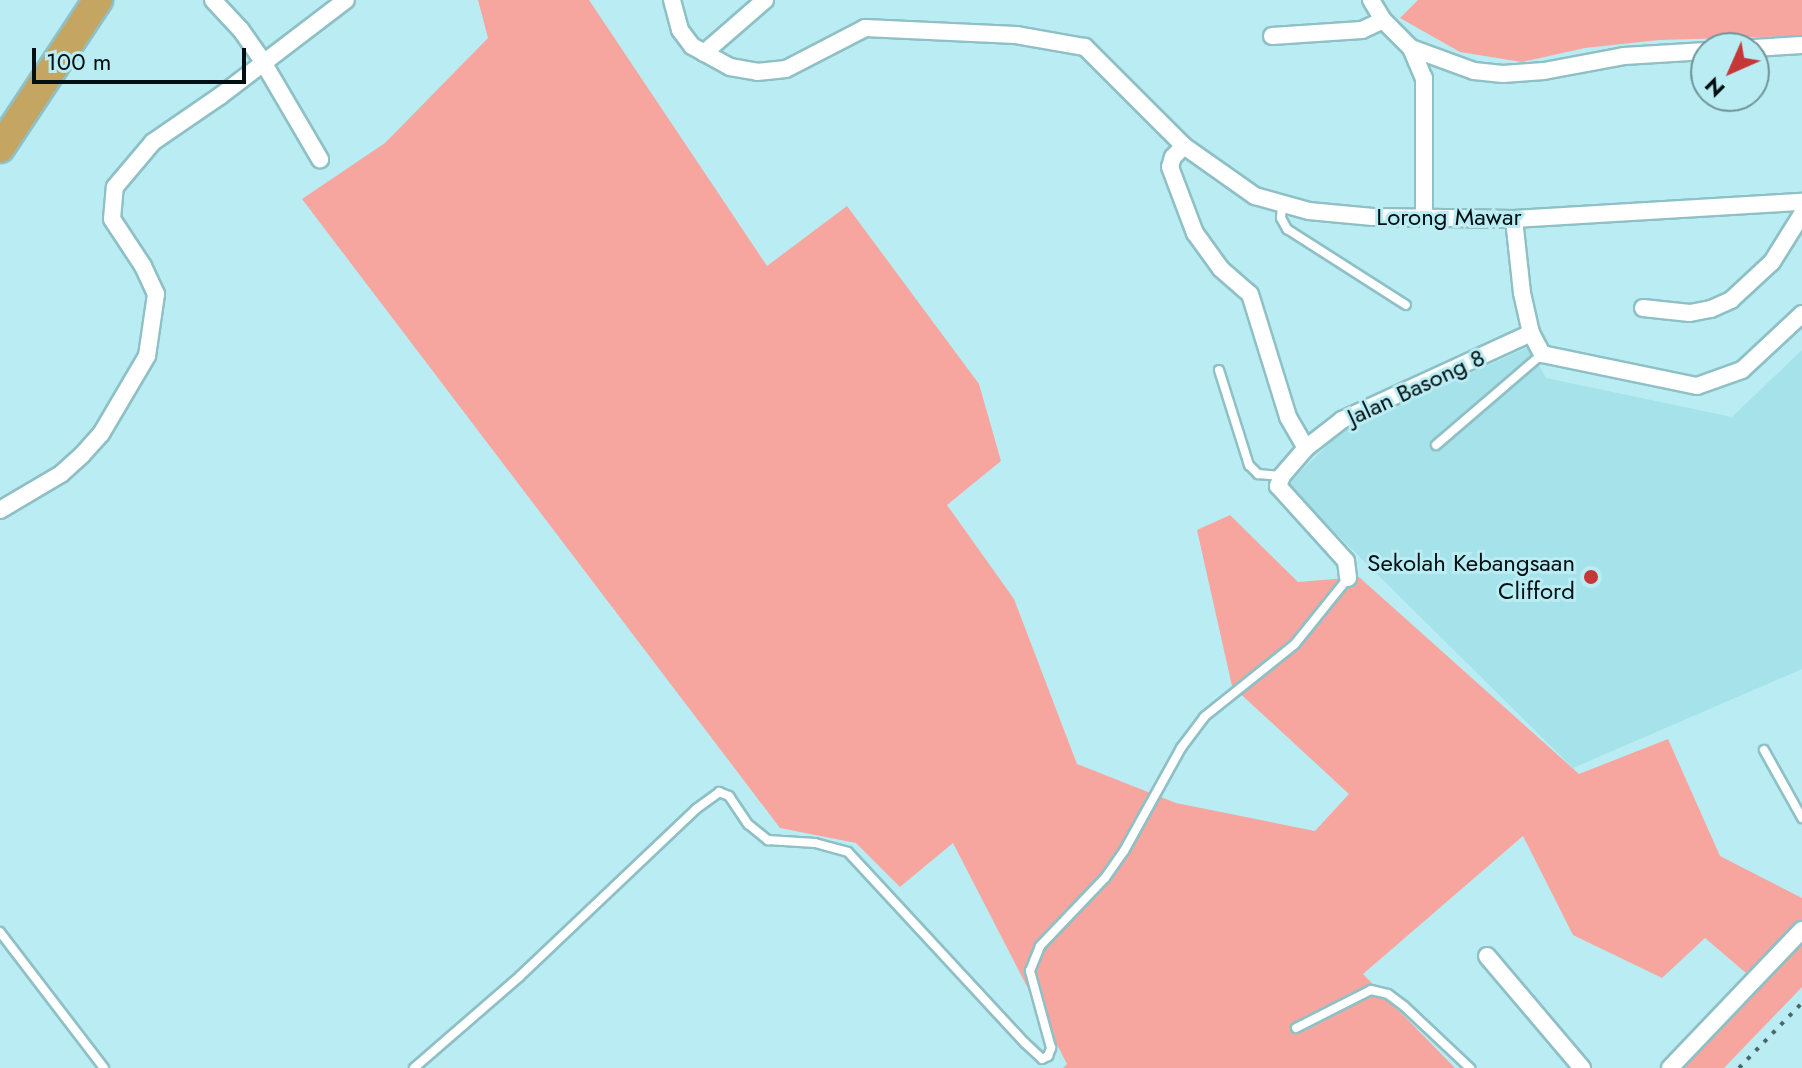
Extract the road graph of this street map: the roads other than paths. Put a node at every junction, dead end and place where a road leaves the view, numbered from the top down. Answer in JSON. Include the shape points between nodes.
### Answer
{"nodes":[{"id":1,"x":98,"y":0,"type":"edge"},
{"id":2,"x":213,"y":0,"type":"edge"},
{"id":3,"x":346,"y":0,"type":"edge"},
{"id":4,"x":672,"y":0,"type":"edge"},
{"id":5,"x":765,"y":0,"type":"edge"},
{"id":6,"x":1371,"y":0,"type":"edge"},
{"id":7,"x":1383,"y":20,"type":"junction"},
{"id":8,"x":1272,"y":36,"type":"dead end"},
{"id":9,"x":1802,"y":45,"type":"edge"},
{"id":10,"x":1770,"y":47,"type":"edge"},
{"id":11,"x":1411,"y":48,"type":"junction"},
{"id":12,"x":1690,"y":52,"type":"edge"},
{"id":13,"x":704,"y":53,"type":"junction"},
{"id":14,"x":263,"y":62,"type":"junction"},
{"id":15,"x":1184,"y":146,"type":"junction"},
{"id":16,"x":0,"y":148,"type":"edge"},
{"id":17,"x":320,"y":159,"type":"dead end"},
{"id":18,"x":1802,"y":202,"type":"edge"},
{"id":19,"x":1282,"y":204,"type":"junction"},
{"id":20,"x":1802,"y":214,"type":"edge"},
{"id":21,"x":1424,"y":216,"type":"junction"},
{"id":22,"x":1514,"y":219,"type":"junction"},
{"id":23,"x":1406,"y":305,"type":"dead end"},
{"id":24,"x":1643,"y":308,"type":"dead end"},
{"id":25,"x":1802,"y":314,"type":"edge"},
{"id":26,"x":1531,"y":333,"type":"junction"},
{"id":27,"x":1542,"y":354,"type":"junction"},
{"id":28,"x":1219,"y":370,"type":"dead end"},
{"id":29,"x":1436,"y":445,"type":"dead end"},
{"id":30,"x":1306,"y":448,"type":"junction"},
{"id":31,"x":1282,"y":476,"type":"junction"},
{"id":32,"x":0,"y":510,"type":"edge"},
{"id":33,"x":1348,"y":578,"type":"joint"},
{"id":34,"x":1764,"y":750,"type":"dead end"},
{"id":35,"x":1802,"y":818,"type":"edge"},
{"id":36,"x":1802,"y":930,"type":"edge"},
{"id":37,"x":0,"y":932,"type":"edge"},
{"id":38,"x":1487,"y":956,"type":"dead end"},
{"id":39,"x":1296,"y":1028,"type":"dead end"},
{"id":40,"x":104,"y":1068,"type":"edge"},
{"id":41,"x":414,"y":1068,"type":"edge"},
{"id":42,"x":1470,"y":1068,"type":"edge"},
{"id":43,"x":1582,"y":1068,"type":"edge"},
{"id":44,"x":1670,"y":1068,"type":"edge"}],
"edges":[{"from":1,"to":16,"type":"highway"},
{"from":2,"to":14,"type":"street"},
{"from":3,"to":14,"type":"street"},
{"from":4,"to":13,"type":"street","via":[[680,30]]},
{"from":5,"to":13,"type":"street"},
{"from":6,"to":7,"type":"street"},
{"from":7,"to":8,"type":"street","via":[[1362,30]]},
{"from":7,"to":11,"type":"street"},
{"from":9,"to":10,"type":"street"},
{"from":11,"to":12,"type":"street","via":[[1474,71],[1503,74]]},
{"from":11,"to":21,"type":"street","via":[[1424,78]]},
{"from":13,"to":15,"type":"street","name":"Lorong Mawar","via":[[730,67],[774,73],[865,28],[1016,35],[1085,47]]},
{"from":14,"to":17,"type":"street"},
{"from":14,"to":32,"type":"street","via":[[153,142],[115,187],[112,219],[156,294],[147,356],[101,434],[82,455],[61,474]]},
{"from":15,"to":19,"type":"street","name":"Lorong Mawar","via":[[1255,196]]},
{"from":15,"to":30,"type":"street","via":[[1170,167],[1195,233],[1221,269],[1250,294],[1288,417]]},
{"from":18,"to":22,"type":"street","name":"Lorong Mawar"},
{"from":19,"to":21,"type":"street","name":"Lorong Mawar","via":[[1373,217]]},
{"from":19,"to":23,"type":"lane","via":[[1287,229]]},
{"from":20,"to":24,"type":"street","via":[[1772,262],[1731,300],[1690,313]]},
{"from":21,"to":22,"type":"street","name":"Lorong Mawar"},
{"from":22,"to":26,"type":"street"},
{"from":25,"to":27,"type":"street","via":[[1742,370],[1697,386]]},
{"from":26,"to":27,"type":"street"},
{"from":26,"to":30,"type":"street","name":"Jalan Basong 8","via":[[1342,420]]},
{"from":27,"to":29,"type":"lane"},
{"from":28,"to":31,"type":"lane","via":[[1249,465],[1258,474]]},
{"from":30,"to":31,"type":"street","name":"Jalan Basong 8"},
{"from":31,"to":33,"type":"street","via":[[1278,486],[1346,561]]},
{"from":33,"to":41,"type":"lane","via":[[1295,644],[1204,717],[1105,878],[1040,946],[1030,971],[1051,1048],[1048,1056],[1042,1059],[1025,1043],[848,852],[815,843],[768,840],[748,824],[729,796],[719,792]]},
{"from":34,"to":35,"type":"lane"},
{"from":36,"to":44,"type":"street"},
{"from":37,"to":40,"type":"lane"},
{"from":38,"to":43,"type":"street"},
{"from":39,"to":42,"type":"lane","via":[[1371,990],[1404,1006]]}]}
